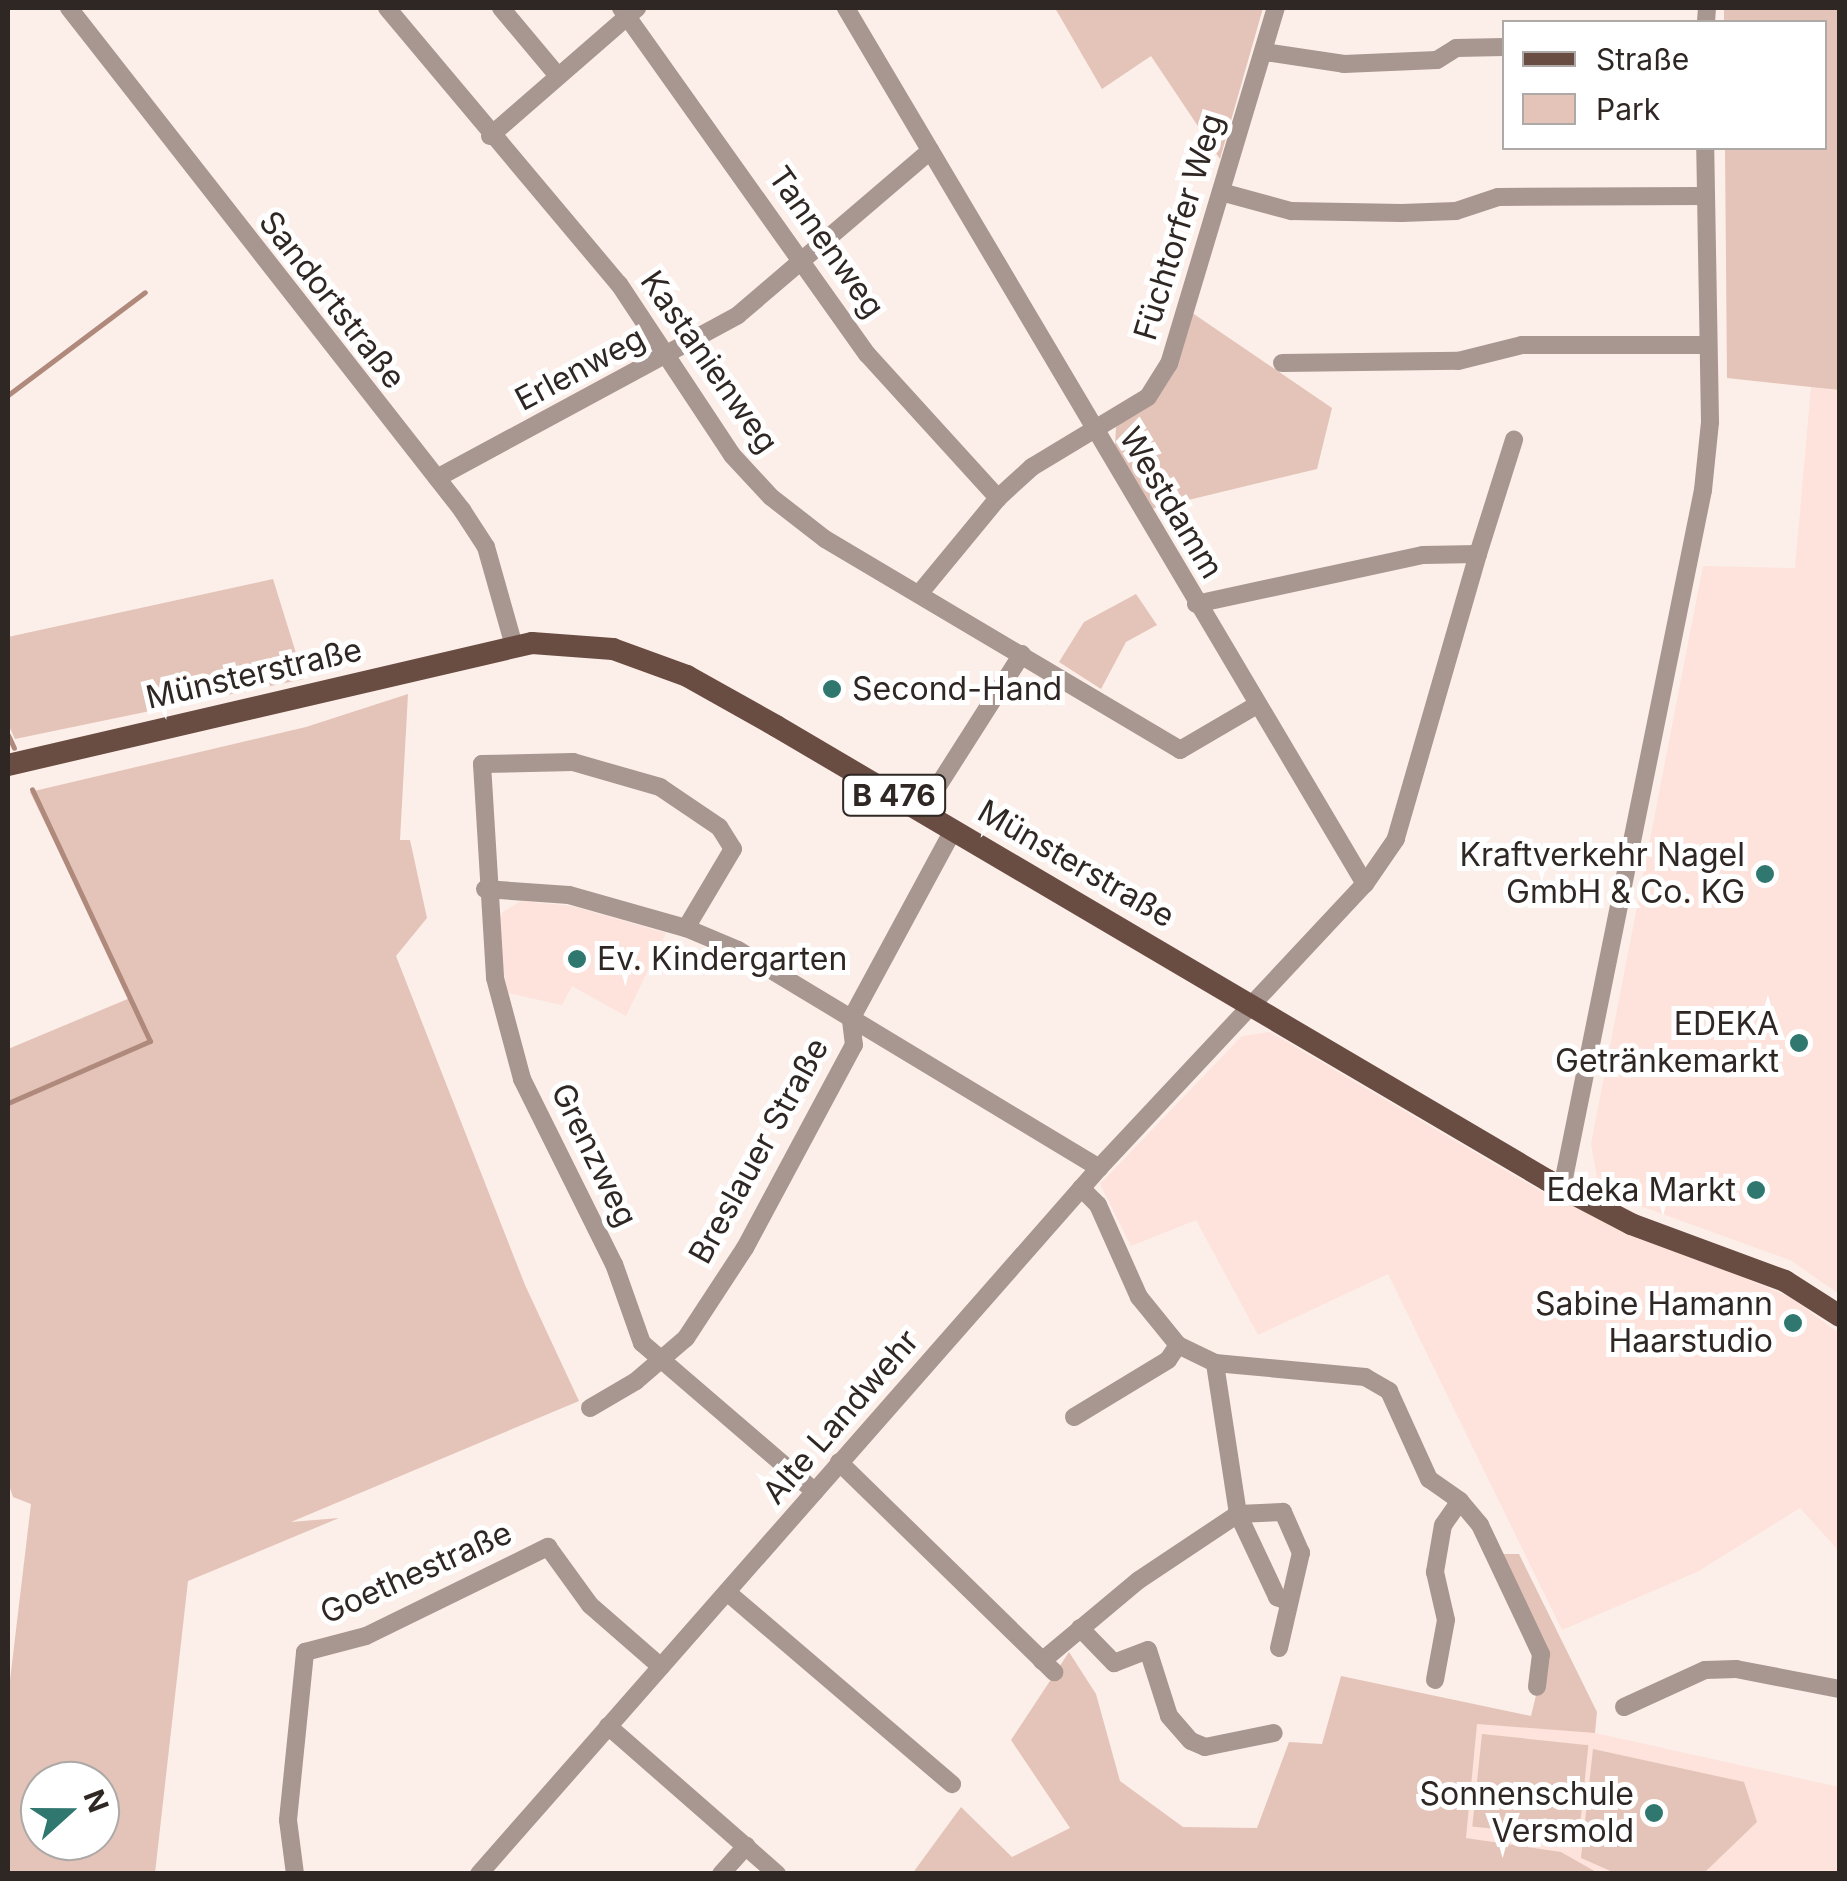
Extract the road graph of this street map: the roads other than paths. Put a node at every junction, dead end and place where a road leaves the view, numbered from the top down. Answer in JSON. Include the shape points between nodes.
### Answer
{"nodes":[{"id":1,"x":68,"y":8,"type":"edge"},
{"id":2,"x":387,"y":8,"type":"edge"},
{"id":3,"x":501,"y":8,"type":"edge"},
{"id":4,"x":846,"y":8,"type":"edge"},
{"id":5,"x":1276,"y":8,"type":"edge"},
{"id":6,"x":628,"y":10,"type":"edge"},
{"id":7,"x":1502,"y":48,"type":"edge"},
{"id":8,"x":1265,"y":52,"type":"junction"},
{"id":9,"x":558,"y":76,"type":"junction"},
{"id":10,"x":490,"y":136,"type":"junction"},
{"id":11,"x":1705,"y":150,"type":"edge"},
{"id":12,"x":930,"y":151,"type":"junction"},
{"id":13,"x":1221,"y":192,"type":"junction"},
{"id":14,"x":1704,"y":196,"type":"junction"},
{"id":15,"x":803,"y":261,"type":"junction"},
{"id":16,"x":1708,"y":345,"type":"junction"},
{"id":17,"x":669,"y":356,"type":"junction"},
{"id":18,"x":1282,"y":364,"type":"dead end"},
{"id":19,"x":1092,"y":430,"type":"junction"},
{"id":20,"x":1514,"y":440,"type":"dead end"},
{"id":21,"x":437,"y":478,"type":"junction"},
{"id":22,"x":998,"y":498,"type":"junction"},
{"id":23,"x":1478,"y":554,"type":"junction"},
{"id":24,"x":919,"y":594,"type":"junction"},
{"id":25,"x":1196,"y":604,"type":"junction"},
{"id":26,"x":514,"y":646,"type":"junction"},
{"id":27,"x":1022,"y":654,"type":"junction"},
{"id":28,"x":1257,"y":705,"type":"junction"},
{"id":29,"x":8,"y":764,"type":"edge"},
{"id":30,"x":922,"y":812,"type":"junction"},
{"id":31,"x":953,"y":830,"type":"junction"},
{"id":32,"x":1366,"y":884,"type":"junction"},
{"id":33,"x":485,"y":888,"type":"junction"},
{"id":34,"x":686,"y":928,"type":"junction"},
{"id":35,"x":1254,"y":1006,"type":"junction"},
{"id":36,"x":851,"y":1019,"type":"junction"},
{"id":37,"x":1098,"y":1168,"type":"junction"},
{"id":38,"x":1080,"y":1188,"type":"junction"},
{"id":39,"x":1562,"y":1188,"type":"junction"},
{"id":40,"x":1840,"y":1316,"type":"edge"},
{"id":41,"x":1178,"y":1345,"type":"junction"},
{"id":42,"x":660,"y":1361,"type":"junction"},
{"id":43,"x":1214,"y":1363,"type":"junction"},
{"id":44,"x":590,"y":1408,"type":"dead end"},
{"id":45,"x":1074,"y":1418,"type":"dead end"},
{"id":46,"x":839,"y":1462,"type":"junction"},
{"id":47,"x":815,"y":1492,"type":"junction"},
{"id":48,"x":1460,"y":1501,"type":"junction"},
{"id":49,"x":1238,"y":1514,"type":"junction"},
{"id":50,"x":727,"y":1592,"type":"junction"},
{"id":51,"x":1289,"y":1602,"type":"junction"},
{"id":52,"x":1080,"y":1628,"type":"junction"},
{"id":53,"x":1279,"y":1648,"type":"dead end"},
{"id":54,"x":660,"y":1667,"type":"junction"},
{"id":55,"x":1435,"y":1680,"type":"dead end"},
{"id":56,"x":1537,"y":1687,"type":"dead end"},
{"id":57,"x":1840,"y":1688,"type":"edge"},
{"id":58,"x":1624,"y":1707,"type":"dead end"},
{"id":59,"x":608,"y":1726,"type":"junction"},
{"id":60,"x":1274,"y":1734,"type":"dead end"},
{"id":61,"x":952,"y":1784,"type":"dead end"},
{"id":62,"x":746,"y":1846,"type":"junction"},
{"id":63,"x":295,"y":1874,"type":"edge"},
{"id":64,"x":478,"y":1874,"type":"edge"},
{"id":65,"x":720,"y":1874,"type":"edge"},
{"id":66,"x":777,"y":1874,"type":"edge"}],
"edges":[{"from":1,"to":21,"type":"street","name":"Sandortstraße"},
{"from":2,"to":10,"type":"street","name":"Kastanienweg"},
{"from":3,"to":9,"type":"street"},
{"from":4,"to":12,"type":"street","name":"Westdamm"},
{"from":5,"to":8,"type":"street","name":"Füchtorfer Weg"},
{"from":6,"to":9,"type":"street"},
{"from":6,"to":15,"type":"street","name":"Tannenweg"},
{"from":7,"to":8,"type":"street","via":[[1456,48],[1437,60],[1344,64]]},
{"from":8,"to":13,"type":"street","name":"Füchtorfer Weg"},
{"from":9,"to":10,"type":"street"},
{"from":10,"to":17,"type":"street","name":"Kastanienweg","via":[[618,284]]},
{"from":11,"to":14,"type":"street"},
{"from":12,"to":15,"type":"street","name":"Erlenweg"},
{"from":12,"to":19,"type":"street","name":"Westdamm"},
{"from":13,"to":14,"type":"street","via":[[1291,212],[1402,214],[1456,211],[1498,197]]},
{"from":13,"to":19,"type":"street","name":"Füchtorfer Weg","via":[[1169,364],[1148,396]]},
{"from":14,"to":16,"type":"street"},
{"from":15,"to":17,"type":"street","name":"Erlenweg","via":[[738,314]]},
{"from":15,"to":22,"type":"street","name":"Tannenweg","via":[[867,354]]},
{"from":16,"to":18,"type":"street","via":[[1522,345],[1458,361]]},
{"from":16,"to":39,"type":"street","via":[[1703,490]]},
{"from":17,"to":21,"type":"street","name":"Erlenweg"},
{"from":17,"to":24,"type":"street","name":"Kastanienweg","via":[[732,455],[771,497],[825,539]]},
{"from":19,"to":22,"type":"street","name":"Füchtorfer Weg","via":[[1032,467]]},
{"from":19,"to":25,"type":"street","name":"Westdamm"},
{"from":20,"to":23,"type":"street"},
{"from":21,"to":26,"type":"street","name":"Sandortstraße","via":[[486,547]]},
{"from":22,"to":24,"type":"street","name":"Füchtorfer Weg"},
{"from":23,"to":25,"type":"street","via":[[1423,555]]},
{"from":23,"to":32,"type":"street","via":[[1396,839]]},
{"from":24,"to":27,"type":"street","name":"Kastanienweg"},
{"from":25,"to":28,"type":"street","name":"Westdamm"},
{"from":26,"to":29,"type":"main road","name":"Münsterstraße","number":"B 476"},
{"from":26,"to":30,"type":"main road","name":"Münsterstraße","number":"B 476","via":[[570,641],[662,665]]},
{"from":27,"to":28,"type":"street","name":"Kastanienweg","via":[[1180,750]]},
{"from":27,"to":30,"type":"street"},
{"from":28,"to":32,"type":"street","name":"Westdamm"},
{"from":30,"to":31,"type":"main road","name":"Münsterstraße","number":"B 476"},
{"from":31,"to":35,"type":"main road","name":"Münsterstraße","number":"B 476"},
{"from":31,"to":36,"type":"street","name":"Breslauer Straße"},
{"from":32,"to":35,"type":"street"},
{"from":33,"to":34,"type":"street","via":[[568,894]]},
{"from":33,"to":34,"type":"street","name":"Grenzweg","via":[[482,764],[573,762],[660,787],[718,827],[732,848]]},
{"from":33,"to":42,"type":"street","name":"Grenzweg","via":[[495,978],[522,1079],[614,1264],[642,1343]]},
{"from":34,"to":36,"type":"street","via":[[738,950]]},
{"from":35,"to":37,"type":"street","name":"Alte Landwehr"},
{"from":35,"to":39,"type":"main road","name":"Münsterstraße","number":"B 476"},
{"from":36,"to":37,"type":"street"},
{"from":36,"to":42,"type":"street","name":"Breslauer Straße","via":[[854,1045],[746,1248],[686,1338]]},
{"from":37,"to":38,"type":"street","name":"Alte Landwehr"},
{"from":38,"to":41,"type":"street","via":[[1098,1205],[1139,1297]]},
{"from":38,"to":46,"type":"street","name":"Alte Landwehr"},
{"from":39,"to":40,"type":"main road","name":"Münsterstraße","number":"B 476","via":[[1631,1224],[1784,1280]]},
{"from":41,"to":43,"type":"street"},
{"from":41,"to":45,"type":"street","via":[[1168,1360]]},
{"from":42,"to":44,"type":"street","name":"Breslauer Straße"},
{"from":42,"to":47,"type":"street","name":"Grenzweg","via":[[681,1371]]},
{"from":43,"to":48,"type":"street","via":[[1365,1377],[1389,1391],[1429,1479]]},
{"from":43,"to":49,"type":"street"},
{"from":46,"to":47,"type":"street","name":"Alte Landwehr"},
{"from":46,"to":52,"type":"street","via":[[1048,1666]]},
{"from":47,"to":50,"type":"street","name":"Alte Landwehr"},
{"from":48,"to":55,"type":"street","via":[[1443,1526],[1436,1572],[1446,1620]]},
{"from":48,"to":56,"type":"street","via":[[1480,1526],[1541,1654]]},
{"from":49,"to":51,"type":"street","via":[[1277,1597]]},
{"from":49,"to":51,"type":"street","via":[[1282,1512],[1301,1553]]},
{"from":49,"to":52,"type":"street"},
{"from":50,"to":54,"type":"street","name":"Alte Landwehr"},
{"from":50,"to":61,"type":"street"},
{"from":51,"to":53,"type":"street"},
{"from":52,"to":60,"type":"street","via":[[1114,1663],[1148,1650],[1169,1716],[1191,1742],[1206,1747]]},
{"from":54,"to":59,"type":"street","name":"Alte Landwehr"},
{"from":54,"to":63,"type":"street","name":"Goethestraße","via":[[590,1605],[548,1547],[366,1636],[305,1652],[288,1820]]},
{"from":57,"to":58,"type":"street","via":[[1736,1669],[1705,1670]]},
{"from":59,"to":62,"type":"street"},
{"from":59,"to":64,"type":"street","name":"Alte Landwehr"},
{"from":62,"to":65,"type":"street"},
{"from":62,"to":66,"type":"street"}]}
